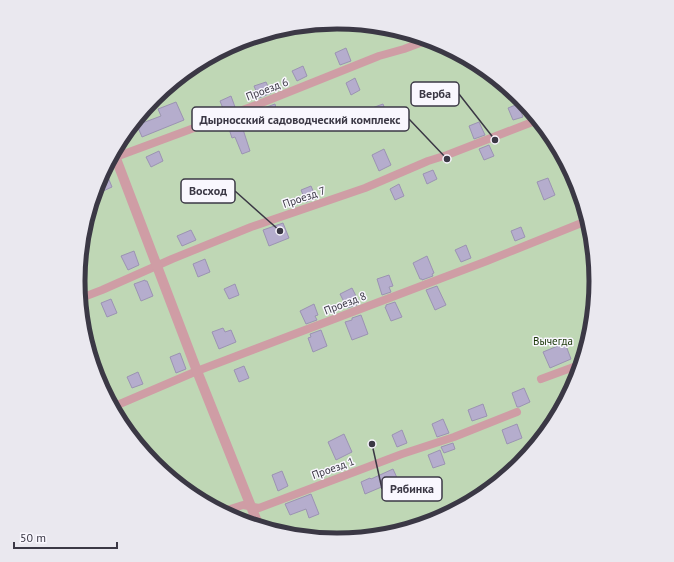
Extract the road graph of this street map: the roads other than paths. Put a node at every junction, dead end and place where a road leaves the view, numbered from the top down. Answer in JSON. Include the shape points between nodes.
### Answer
{"nodes":[{"id":1,"x":420,"y":43,"type":"edge"},
{"id":2,"x":532,"y":122,"type":"edge"},
{"id":3,"x":119,"y":155,"type":"edge"},
{"id":4,"x":116,"y":161,"type":"edge"},
{"id":5,"x":582,"y":223,"type":"edge"},
{"id":6,"x":156,"y":266,"type":"junction"},
{"id":7,"x":86,"y":296,"type":"edge"},
{"id":8,"x":574,"y":367,"type":"edge"},
{"id":9,"x":197,"y":371,"type":"junction"},
{"id":10,"x":541,"y":379,"type":"dead end"},
{"id":11,"x":118,"y":405,"type":"edge"},
{"id":12,"x":517,"y":412,"type":"dead end"},
{"id":13,"x":251,"y":506,"type":"junction"},
{"id":14,"x":230,"y":509,"type":"edge"},
{"id":15,"x":256,"y":520,"type":"edge"}],
"edges":[{"from":1,"to":3,"type":"lane","name":"Проезд 6","via":[[379,56]]},
{"from":2,"to":6,"type":"lane","name":"Проезд 7","via":[[364,188],[251,227]]},
{"from":4,"to":6,"type":"street"},
{"from":5,"to":9,"type":"lane","name":"Проезд 8"},
{"from":6,"to":7,"type":"lane","name":"Проезд 7"},
{"from":6,"to":9,"type":"street"},
{"from":8,"to":10,"type":"lane"},
{"from":9,"to":11,"type":"lane","name":"Проезд 8"},
{"from":9,"to":13,"type":"street"},
{"from":12,"to":13,"type":"lane","name":"Проезд 1","via":[[259,508]]},
{"from":13,"to":14,"type":"lane","name":"Проезд 1","via":[[243,504]]},
{"from":13,"to":15,"type":"street"}]}
